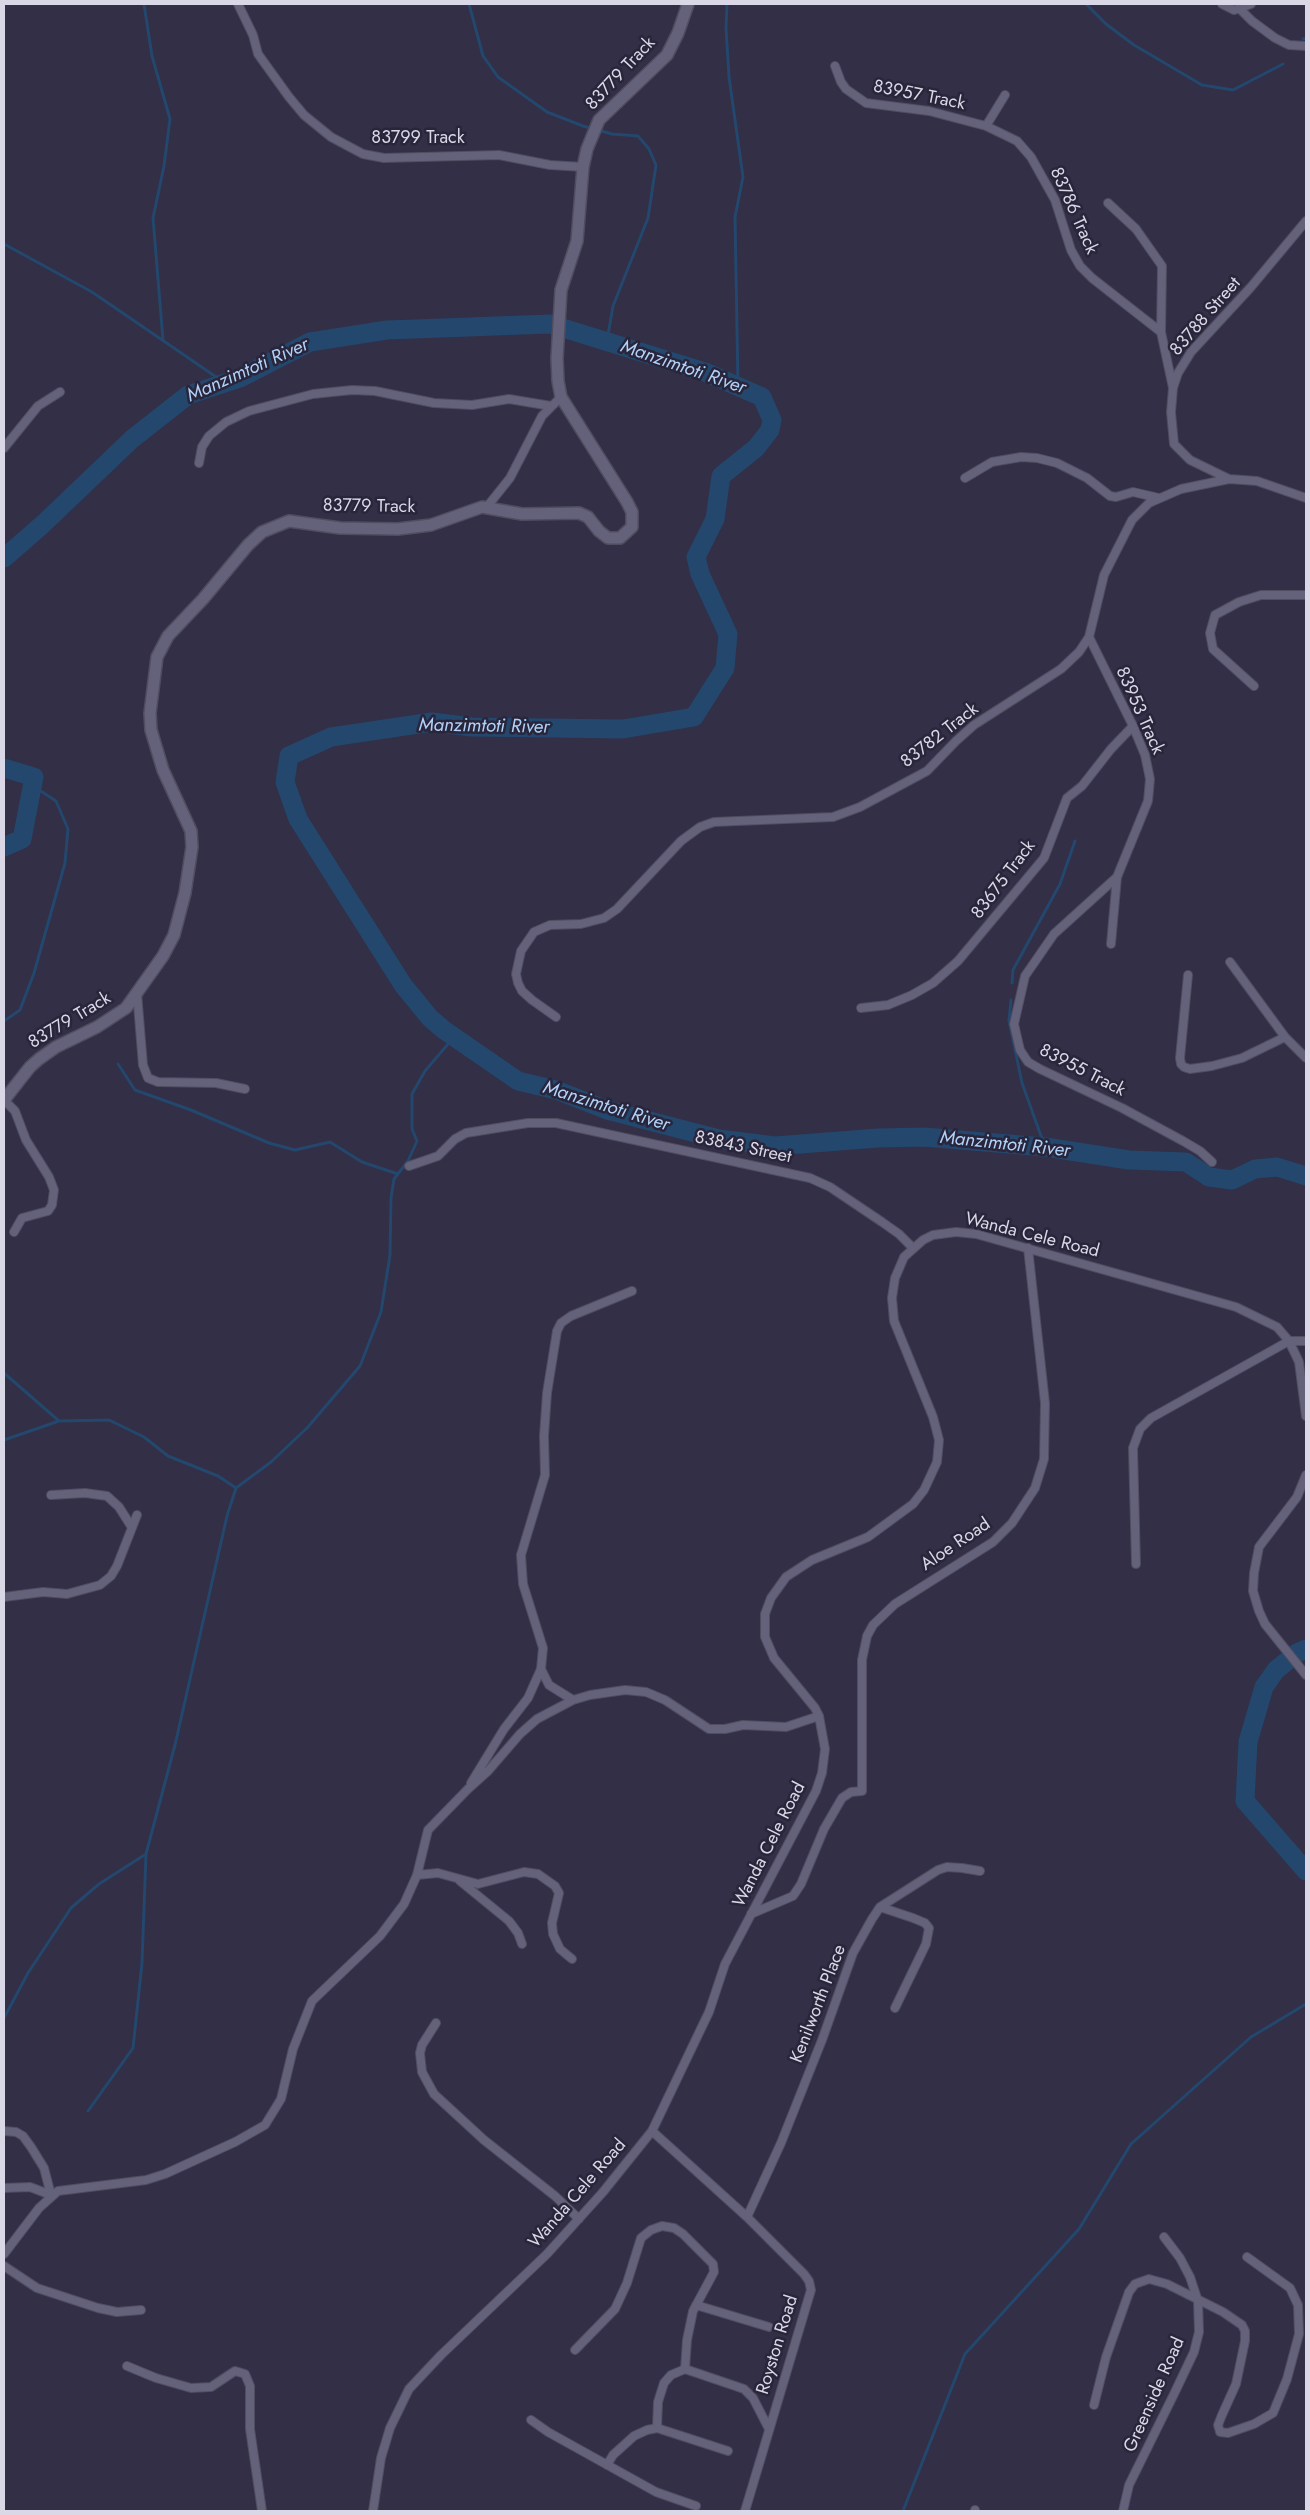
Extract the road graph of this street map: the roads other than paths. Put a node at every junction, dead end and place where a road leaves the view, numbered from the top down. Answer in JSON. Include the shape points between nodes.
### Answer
{"nodes":[{"id":1,"x":238,"y":4,"type":"edge"},
{"id":2,"x":688,"y":4,"type":"edge"},
{"id":3,"x":1222,"y":4,"type":"edge"},
{"id":4,"x":1251,"y":4,"type":"edge"},
{"id":5,"x":1240,"y":9,"type":"junction"},
{"id":6,"x":1306,"y":46,"type":"edge"},
{"id":7,"x":835,"y":66,"type":"dead end"},
{"id":8,"x":1005,"y":95,"type":"dead end"},
{"id":9,"x":986,"y":126,"type":"junction"},
{"id":10,"x":583,"y":167,"type":"junction"},
{"id":11,"x":1108,"y":203,"type":"dead end"},
{"id":12,"x":1306,"y":221,"type":"edge"},
{"id":13,"x":1161,"y":332,"type":"junction"},
{"id":14,"x":1173,"y":388,"type":"junction"},
{"id":15,"x":60,"y":392,"type":"dead end"},
{"id":16,"x":561,"y":397,"type":"junction"},
{"id":17,"x":551,"y":406,"type":"junction"},
{"id":18,"x":4,"y":448,"type":"edge"},
{"id":19,"x":199,"y":463,"type":"dead end"},
{"id":20,"x":965,"y":478,"type":"dead end"},
{"id":21,"x":1229,"y":479,"type":"junction"},
{"id":22,"x":1159,"y":498,"type":"junction"},
{"id":23,"x":1306,"y":498,"type":"edge"},
{"id":24,"x":486,"y":508,"type":"junction"},
{"id":25,"x":1306,"y":595,"type":"edge"},
{"id":26,"x":1089,"y":636,"type":"junction"},
{"id":27,"x":1254,"y":686,"type":"dead end"},
{"id":28,"x":1133,"y":726,"type":"junction"},
{"id":29,"x":1117,"y":877,"type":"junction"},
{"id":30,"x":1111,"y":944,"type":"dead end"},
{"id":31,"x":1230,"y":962,"type":"dead end"},
{"id":32,"x":1188,"y":975,"type":"dead end"},
{"id":33,"x":137,"y":993,"type":"junction"},
{"id":34,"x":861,"y":1008,"type":"dead end"},
{"id":35,"x":556,"y":1016,"type":"dead end"},
{"id":36,"x":1285,"y":1037,"type":"junction"},
{"id":37,"x":1306,"y":1058,"type":"edge"},
{"id":38,"x":246,"y":1089,"type":"dead end"},
{"id":39,"x":4,"y":1100,"type":"edge"},
{"id":40,"x":1212,"y":1162,"type":"dead end"},
{"id":41,"x":409,"y":1166,"type":"dead end"},
{"id":42,"x":14,"y":1232,"type":"dead end"},
{"id":43,"x":913,"y":1248,"type":"junction"},
{"id":44,"x":1028,"y":1248,"type":"junction"},
{"id":45,"x":632,"y":1291,"type":"dead end"},
{"id":46,"x":1289,"y":1341,"type":"junction"},
{"id":47,"x":1306,"y":1341,"type":"edge"},
{"id":48,"x":1306,"y":1416,"type":"edge"},
{"id":49,"x":1306,"y":1476,"type":"edge"},
{"id":50,"x":52,"y":1495,"type":"dead end"},
{"id":51,"x":137,"y":1515,"type":"dead end"},
{"id":52,"x":131,"y":1526,"type":"junction"},
{"id":53,"x":1136,"y":1564,"type":"dead end"},
{"id":54,"x":4,"y":1597,"type":"edge"},
{"id":55,"x":542,"y":1669,"type":"junction"},
{"id":56,"x":1306,"y":1675,"type":"edge"},
{"id":57,"x":573,"y":1700,"type":"junction"},
{"id":58,"x":819,"y":1716,"type":"junction"},
{"id":59,"x":468,"y":1789,"type":"junction"},
{"id":60,"x":980,"y":1872,"type":"dead end"},
{"id":61,"x":417,"y":1875,"type":"junction"},
{"id":62,"x":454,"y":1877,"type":"junction"},
{"id":63,"x":880,"y":1907,"type":"junction"},
{"id":64,"x":751,"y":1914,"type":"junction"},
{"id":65,"x":522,"y":1944,"type":"dead end"},
{"id":66,"x":572,"y":1959,"type":"dead end"},
{"id":67,"x":894,"y":2008,"type":"dead end"},
{"id":68,"x":436,"y":2023,"type":"dead end"},
{"id":69,"x":4,"y":2131,"type":"edge"},
{"id":70,"x":652,"y":2131,"type":"junction"},
{"id":71,"x":4,"y":2188,"type":"edge"},
{"id":72,"x":51,"y":2195,"type":"junction"},
{"id":73,"x":747,"y":2217,"type":"junction"},
{"id":74,"x":579,"y":2218,"type":"junction"},
{"id":75,"x":1164,"y":2236,"type":"dead end"},
{"id":76,"x":4,"y":2254,"type":"edge"},
{"id":77,"x":1247,"y":2257,"type":"dead end"},
{"id":78,"x":4,"y":2266,"type":"edge"},
{"id":79,"x":1198,"y":2301,"type":"junction"},
{"id":80,"x":696,"y":2305,"type":"junction"},
{"id":81,"x":141,"y":2310,"type":"dead end"},
{"id":82,"x":769,"y":2327,"type":"dead end"},
{"id":83,"x":575,"y":2350,"type":"dead end"},
{"id":84,"x":127,"y":2366,"type":"dead end"},
{"id":85,"x":685,"y":2369,"type":"junction"},
{"id":86,"x":1094,"y":2405,"type":"dead end"},
{"id":87,"x":531,"y":2420,"type":"dead end"},
{"id":88,"x":657,"y":2428,"type":"junction"},
{"id":89,"x":769,"y":2429,"type":"junction"},
{"id":90,"x":728,"y":2451,"type":"dead end"},
{"id":91,"x":606,"y":2465,"type":"junction"},
{"id":92,"x":696,"y":2506,"type":"dead end"},
{"id":93,"x":262,"y":2511,"type":"edge"},
{"id":94,"x":372,"y":2511,"type":"edge"},
{"id":95,"x":745,"y":2511,"type":"edge"},
{"id":96,"x":1124,"y":2511,"type":"edge"}],
"edges":[{"from":1,"to":10,"type":"street","name":"83799 Track","via":[[258,54],[288,98],[331,137],[363,154],[384,158],[499,155],[550,165]]},
{"from":2,"to":10,"type":"street","name":"83779 Track","via":[[667,54],[599,120]]},
{"from":3,"to":5,"type":"street","via":[[1234,10]]},
{"from":4,"to":5,"type":"street"},
{"from":5,"to":6,"type":"street","via":[[1275,38],[1289,45]]},
{"from":7,"to":9,"type":"street","name":"83957 Track","via":[[846,89],[866,103],[929,111]]},
{"from":8,"to":9,"type":"street"},
{"from":9,"to":13,"type":"street","name":"83786 Track","via":[[1017,141],[1031,157],[1055,200],[1071,250],[1080,266]]},
{"from":10,"to":16,"type":"street","name":"83779 Track","via":[[577,241],[561,290],[558,329]]},
{"from":11,"to":13,"type":"street","via":[[1136,229],[1162,266]]},
{"from":12,"to":14,"type":"street","name":"83788 Street","via":[[1191,352]]},
{"from":13,"to":14,"type":"street"},
{"from":14,"to":21,"type":"street","name":"83788 Street","via":[[1174,444],[1190,460]]},
{"from":15,"to":18,"type":"street","via":[[38,406]]},
{"from":16,"to":17,"type":"street"},
{"from":16,"to":24,"type":"street","name":"83779 Track","via":[[627,502],[632,512],[632,527],[620,538],[608,538],[588,517],[579,513],[522,514]]},
{"from":17,"to":19,"type":"street","via":[[509,399],[472,405],[434,404],[375,391],[313,394],[248,411],[226,422],[209,436],[202,447]]},
{"from":17,"to":24,"type":"street","via":[[510,478]]},
{"from":20,"to":22,"type":"street","via":[[992,462],[1037,458],[1057,463],[1087,478],[1110,496],[1133,492]]},
{"from":21,"to":22,"type":"street","name":"83782 Track","via":[[1181,489]]},
{"from":21,"to":23,"type":"street","name":"83782 Track","via":[[1257,481]]},
{"from":22,"to":26,"type":"street","name":"83782 Track","via":[[1140,510],[1132,520],[1104,575]]},
{"from":24,"to":33,"type":"street","name":"83779 Track","via":[[473,508],[430,525],[398,529],[340,528],[289,521],[273,526],[248,545],[168,636],[158,652],[154,668],[151,730],[160,764],[191,831],[192,847],[174,935]]},
{"from":25,"to":27,"type":"street","via":[[1261,595],[1215,615],[1210,633],[1213,649]]},
{"from":26,"to":28,"type":"street","name":"83953 Track"},
{"from":26,"to":35,"type":"street","name":"83782 Track","via":[[1061,669],[974,725],[920,776],[834,817],[714,822],[700,827],[681,841],[617,909],[604,918],[582,924],[550,925],[534,932],[521,951],[516,974],[518,983],[532,1000]]},
{"from":28,"to":29,"type":"street","name":"83953 Track","via":[[1145,755],[1150,792]]},
{"from":28,"to":34,"type":"street","name":"83675 Track","via":[[1068,798],[1044,858],[958,961],[933,983],[912,995],[888,1005]]},
{"from":29,"to":30,"type":"street","name":"83953 Track"},
{"from":29,"to":40,"type":"street","name":"83955 Track","via":[[1054,934],[1025,976],[1014,1024],[1020,1050],[1028,1062],[1183,1141]]},
{"from":31,"to":36,"type":"street"},
{"from":32,"to":36,"type":"street","via":[[1180,1058],[1184,1067],[1212,1066],[1242,1058]]},
{"from":33,"to":38,"type":"street","via":[[143,1065],[148,1078],[158,1082],[216,1083]]},
{"from":33,"to":39,"type":"street","name":"83779 Track","via":[[126,1008],[112,1018],[39,1059]]},
{"from":36,"to":37,"type":"street"},
{"from":39,"to":42,"type":"street","via":[[15,1111],[26,1140],[54,1190],[48,1212],[22,1218]]},
{"from":41,"to":43,"type":"street","name":"83843 Street","via":[[438,1156],[466,1133],[528,1123],[556,1123],[810,1178],[830,1187],[882,1222]]},
{"from":43,"to":44,"type":"street","name":"Wanda Cele Road","via":[[933,1236],[956,1232]]},
{"from":43,"to":58,"type":"street","name":"Wanda Cele Road","via":[[904,1257],[895,1278],[892,1298],[894,1321],[934,1417],[939,1440],[937,1462],[924,1490],[913,1504],[868,1537],[812,1560],[786,1577],[771,1598],[765,1614],[765,1637],[774,1658]]},
{"from":44,"to":46,"type":"street","name":"Wanda Cele Road","via":[[1236,1307],[1277,1326]]},
{"from":44,"to":64,"type":"street","name":"Aloe Road","via":[[1045,1403],[1044,1459],[1035,1488],[1012,1523],[993,1542],[895,1604],[873,1625],[862,1660],[862,1791],[851,1792],[842,1798],[793,1896]]},
{"from":45,"to":55,"type":"street","via":[[571,1316],[561,1323],[557,1331],[547,1393],[545,1475],[522,1554],[524,1584],[544,1648]]},
{"from":46,"to":47,"type":"street"},
{"from":46,"to":48,"type":"street","name":"Wanda Cele Road","via":[[1299,1362]]},
{"from":46,"to":53,"type":"street","via":[[1151,1418],[1140,1429],[1133,1448]]},
{"from":49,"to":56,"type":"street","via":[[1298,1498],[1259,1547],[1253,1592],[1258,1611],[1274,1637]]},
{"from":50,"to":52,"type":"street","via":[[85,1493],[107,1496]]},
{"from":51,"to":52,"type":"street"},
{"from":52,"to":54,"type":"street","via":[[117,1566],[100,1585],[67,1594],[43,1592]]},
{"from":55,"to":57,"type":"street","via":[[549,1685]]},
{"from":55,"to":59,"type":"street","via":[[528,1698],[504,1729]]},
{"from":57,"to":58,"type":"street","via":[[625,1690],[646,1692],[716,1730],[743,1725],[786,1727]]},
{"from":57,"to":59,"type":"street","via":[[537,1719]]},
{"from":58,"to":64,"type":"street","name":"Wanda Cele Road","via":[[825,1749],[822,1773],[806,1811]]},
{"from":59,"to":61,"type":"street","via":[[428,1830]]},
{"from":60,"to":63,"type":"street","name":"Kenilworth Place","via":[[948,1867],[938,1870]]},
{"from":61,"to":62,"type":"street","via":[[438,1873]]},
{"from":61,"to":72,"type":"street","via":[[404,1904],[380,1936],[312,2001],[293,2049],[281,2099],[265,2125],[165,2174],[146,2180],[66,2189]]},
{"from":62,"to":65,"type":"street","via":[[509,1921]]},
{"from":62,"to":66,"type":"street","via":[[478,1884],[530,1872],[549,1880],[555,1886],[559,1899],[552,1924],[553,1934],[560,1949]]},
{"from":63,"to":67,"type":"street","via":[[913,1918],[929,1928],[926,1944]]},
{"from":63,"to":73,"type":"street","name":"Kenilworth Place","via":[[853,1953],[822,2040]]},
{"from":64,"to":70,"type":"street","name":"Wanda Cele Road","via":[[725,1964],[709,2012]]},
{"from":68,"to":74,"type":"street","via":[[420,2053],[422,2072],[434,2094]]},
{"from":69,"to":72,"type":"street","via":[[16,2132],[32,2147],[44,2168]]},
{"from":70,"to":73,"type":"street","name":"Royston Road"},
{"from":70,"to":74,"type":"street","name":"Wanda Cele Road"},
{"from":71,"to":72,"type":"street","via":[[30,2187]]},
{"from":72,"to":76,"type":"street"},
{"from":73,"to":89,"type":"street","name":"Royston Road","via":[[804,2274],[811,2290]]},
{"from":74,"to":94,"type":"street","name":"Wanda Cele Road","via":[[409,2389],[390,2428]]},
{"from":75,"to":79,"type":"street","name":"Greenside Road","via":[[1180,2258]]},
{"from":77,"to":79,"type":"street","via":[[1290,2288],[1300,2319],[1299,2334],[1278,2407],[1267,2418],[1228,2433],[1220,2432],[1218,2425],[1236,2384],[1245,2331],[1234,2318]]},
{"from":78,"to":81,"type":"street","via":[[37,2288],[98,2308],[118,2312]]},
{"from":79,"to":86,"type":"street","via":[[1159,2280],[1149,2279],[1135,2284],[1120,2314]]},
{"from":79,"to":96,"type":"street","name":"Greenside Road","via":[[1194,2352],[1129,2485]]},
{"from":80,"to":82,"type":"street"},
{"from":80,"to":83,"type":"street","via":[[712,2278],[713,2264],[674,2228],[662,2226],[651,2230],[641,2238],[615,2309]]},
{"from":80,"to":85,"type":"street","via":[[690,2323]]},
{"from":84,"to":93,"type":"street","via":[[191,2388],[211,2387],[235,2371],[245,2374],[250,2386],[250,2429]]},
{"from":85,"to":88,"type":"street","via":[[671,2375],[664,2384],[658,2402]]},
{"from":85,"to":89,"type":"street","via":[[744,2389],[753,2398]]},
{"from":87,"to":91,"type":"street"},
{"from":88,"to":90,"type":"street"},
{"from":88,"to":91,"type":"street","via":[[634,2436]]},
{"from":89,"to":95,"type":"street","name":"Royston Road"},
{"from":91,"to":92,"type":"street","via":[[656,2492]]}]}
